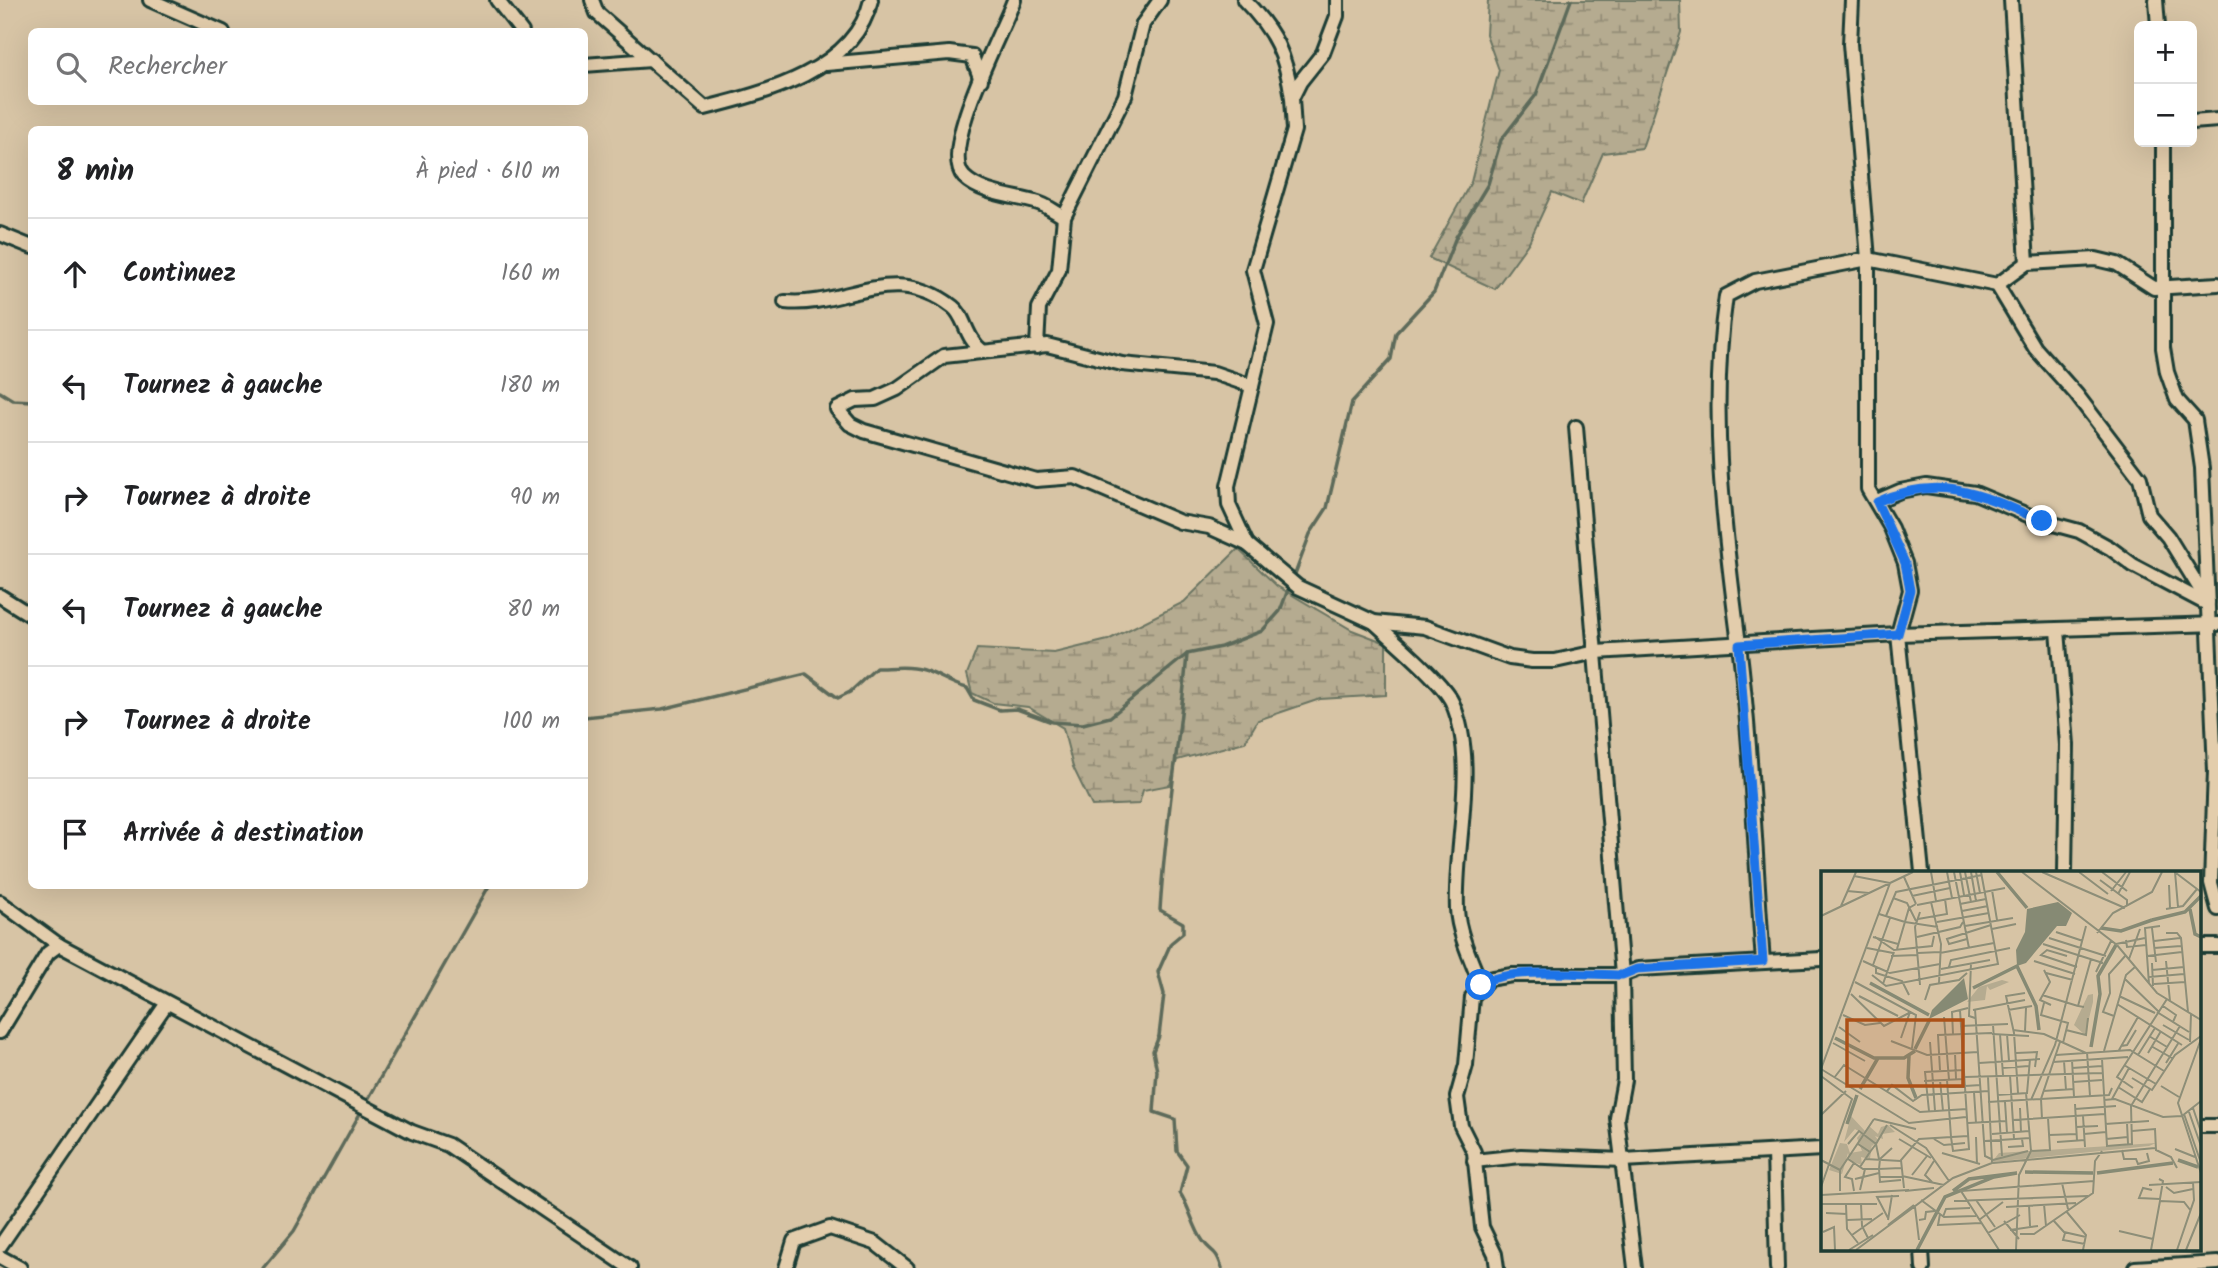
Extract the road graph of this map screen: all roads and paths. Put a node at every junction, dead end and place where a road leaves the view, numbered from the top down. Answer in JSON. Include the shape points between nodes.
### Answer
{"nodes":[{"id":1,"x":150,"y":0,"type":"edge"},
{"id":2,"x":497,"y":0,"type":"edge"},
{"id":3,"x":592,"y":0,"type":"edge"},
{"id":4,"x":871,"y":0,"type":"edge"},
{"id":5,"x":1014,"y":0,"type":"edge"},
{"id":6,"x":1160,"y":0,"type":"edge"},
{"id":7,"x":1244,"y":0,"type":"edge"},
{"id":8,"x":1337,"y":0,"type":"edge"},
{"id":9,"x":1852,"y":0,"type":"edge"},
{"id":10,"x":2011,"y":0,"type":"edge"},
{"id":11,"x":2156,"y":0,"type":"edge"},
{"id":12,"x":2158,"y":21,"type":"edge"},
{"id":13,"x":214,"y":28,"type":"edge"},
{"id":14,"x":519,"y":28,"type":"edge"},
{"id":15,"x":651,"y":60,"type":"junction"},
{"id":16,"x":825,"y":64,"type":"junction"},
{"id":17,"x":588,"y":65,"type":"edge"},
{"id":18,"x":981,"y":80,"type":"junction"},
{"id":19,"x":1292,"y":99,"type":"junction"},
{"id":20,"x":2218,"y":120,"type":"edge"},
{"id":21,"x":2197,"y":121,"type":"edge"},
{"id":22,"x":2162,"y":147,"type":"edge"},
{"id":23,"x":1063,"y":217,"type":"junction"},
{"id":24,"x":0,"y":234,"type":"edge"},
{"id":25,"x":28,"y":245,"type":"edge"},
{"id":26,"x":1868,"y":259,"type":"junction"},
{"id":27,"x":2027,"y":263,"type":"junction"},
{"id":28,"x":2218,"y":284,"type":"edge"},
{"id":29,"x":1997,"y":285,"type":"junction"},
{"id":30,"x":2163,"y":288,"type":"junction"},
{"id":31,"x":785,"y":302,"type":"dead end"},
{"id":32,"x":1037,"y":347,"type":"junction"},
{"id":33,"x":982,"y":351,"type":"junction"},
{"id":34,"x":1252,"y":386,"type":"junction"},
{"id":35,"x":1576,"y":428,"type":"dead end"},
{"id":36,"x":1877,"y":502,"type":"junction"},
{"id":37,"x":1247,"y":544,"type":"junction"},
{"id":38,"x":0,"y":596,"type":"edge"},
{"id":39,"x":2210,"y":605,"type":"junction"},
{"id":40,"x":28,"y":614,"type":"edge"},
{"id":41,"x":1374,"y":622,"type":"junction"},
{"id":42,"x":2214,"y":624,"type":"edge"},
{"id":43,"x":2058,"y":630,"type":"junction"},
{"id":44,"x":1898,"y":634,"type":"junction"},
{"id":45,"x":1739,"y":645,"type":"junction"},
{"id":46,"x":1596,"y":652,"type":"junction"},
{"id":47,"x":2217,"y":770,"type":"edge"},
{"id":48,"x":1922,"y":871,"type":"edge"},
{"id":49,"x":2065,"y":871,"type":"edge"},
{"id":50,"x":0,"y":902,"type":"edge"},
{"id":51,"x":2218,"y":909,"type":"edge"},
{"id":52,"x":59,"y":945,"type":"junction"},
{"id":53,"x":2200,"y":946,"type":"edge"},
{"id":54,"x":2218,"y":946,"type":"edge"},
{"id":55,"x":1821,"y":959,"type":"edge"},
{"id":56,"x":1763,"y":961,"type":"junction"},
{"id":57,"x":1622,"y":975,"type":"junction"},
{"id":58,"x":1481,"y":985,"type":"junction"},
{"id":59,"x":167,"y":1003,"type":"junction"},
{"id":60,"x":0,"y":1032,"type":"edge"},
{"id":61,"x":2200,"y":1126,"type":"edge"},
{"id":62,"x":2218,"y":1126,"type":"edge"},
{"id":63,"x":1821,"y":1149,"type":"edge"},
{"id":64,"x":1774,"y":1152,"type":"junction"},
{"id":65,"x":1623,"y":1160,"type":"junction"},
{"id":66,"x":1474,"y":1161,"type":"junction"},
{"id":67,"x":0,"y":1246,"type":"edge"},
{"id":68,"x":1923,"y":1250,"type":"edge"},
{"id":69,"x":0,"y":1257,"type":"edge"},
{"id":70,"x":2218,"y":1263,"type":"edge"},
{"id":71,"x":20,"y":1268,"type":"edge"},
{"id":72,"x":630,"y":1268,"type":"edge"},
{"id":73,"x":786,"y":1268,"type":"edge"},
{"id":74,"x":907,"y":1268,"type":"edge"},
{"id":75,"x":1497,"y":1268,"type":"edge"},
{"id":76,"x":1635,"y":1268,"type":"edge"},
{"id":77,"x":1777,"y":1268,"type":"edge"},
{"id":78,"x":1923,"y":1268,"type":"edge"},
{"id":79,"x":2135,"y":1268,"type":"edge"}],
"edges":[{"from":1,"to":13,"type":"street"},
{"from":2,"to":14,"type":"street"},
{"from":3,"to":15,"type":"street","via":[[597,13]]},
{"from":4,"to":16,"type":"street","via":[[855,33]]},
{"from":5,"to":18,"type":"street"},
{"from":6,"to":23,"type":"street","via":[[1143,24],[1125,96]]},
{"from":7,"to":19,"type":"street","via":[[1265,22],[1286,61]]},
{"from":8,"to":19,"type":"street","via":[[1337,16],[1323,53]]},
{"from":9,"to":26,"type":"street","via":[[1850,44]]},
{"from":10,"to":27,"type":"street"},
{"from":11,"to":12,"type":"street"},
{"from":15,"to":16,"type":"street","via":[[705,108],[757,95]]},
{"from":15,"to":17,"type":"street"},
{"from":16,"to":18,"type":"street","via":[[949,53],[972,57]]},
{"from":18,"to":23,"type":"street","via":[[960,130],[957,162],[964,177],[1002,196],[1038,202]]},
{"from":19,"to":34,"type":"street","via":[[1294,130],[1254,270],[1267,324]]},
{"from":20,"to":21,"type":"street"},
{"from":22,"to":30,"type":"street"},
{"from":23,"to":32,"type":"street","via":[[1059,270],[1039,309]]},
{"from":24,"to":25,"type":"street"},
{"from":26,"to":29,"type":"street"},
{"from":26,"to":36,"type":"street","via":[[1868,489]]},
{"from":26,"to":45,"type":"street","via":[[1755,281],[1726,296],[1721,325],[1720,488]]},
{"from":27,"to":29,"type":"street"},
{"from":27,"to":30,"type":"street","via":[[2105,260],[2154,288]]},
{"from":28,"to":30,"type":"street"},
{"from":29,"to":39,"type":"street","via":[[2035,348],[2140,478],[2149,515]]},
{"from":30,"to":39,"type":"street","via":[[2167,372],[2177,401],[2195,420]]},
{"from":31,"to":33,"type":"street","via":[[865,289],[903,286],[930,290],[957,309],[970,341]]},
{"from":32,"to":33,"type":"street"},
{"from":32,"to":34,"type":"street","via":[[1069,349],[1122,364],[1214,373]]},
{"from":33,"to":37,"type":"street","via":[[944,356],[897,389],[875,399],[855,400],[838,410],[864,431],[1036,480],[1075,477],[1180,522],[1209,527]]},
{"from":34,"to":37,"type":"street","via":[[1227,486],[1229,505]]},
{"from":35,"to":46,"type":"street"},
{"from":36,"to":39,"type":"street","via":[[1926,486],[1975,493],[2079,531]]},
{"from":36,"to":44,"type":"street","via":[[1905,563],[1910,590]]},
{"from":37,"to":41,"type":"street","via":[[1298,587]]},
{"from":38,"to":40,"type":"street"},
{"from":39,"to":42,"type":"street"},
{"from":41,"to":46,"type":"street","via":[[1425,626],[1510,658],[1532,661]]},
{"from":41,"to":58,"type":"street","via":[[1451,700],[1461,730],[1464,797],[1457,912]]},
{"from":42,"to":43,"type":"street"},
{"from":42,"to":47,"type":"street"},
{"from":43,"to":44,"type":"street"},
{"from":43,"to":49,"type":"street","via":[[2067,745]]},
{"from":44,"to":45,"type":"street"},
{"from":44,"to":48,"type":"street"},
{"from":45,"to":46,"type":"street"},
{"from":45,"to":56,"type":"street"},
{"from":46,"to":57,"type":"street"},
{"from":47,"to":51,"type":"street","via":[[2211,883]]},
{"from":50,"to":52,"type":"street"},
{"from":52,"to":59,"type":"street"},
{"from":52,"to":60,"type":"street","via":[[48,953]]},
{"from":53,"to":54,"type":"street"},
{"from":55,"to":56,"type":"street"},
{"from":56,"to":57,"type":"street","via":[[1637,969]]},
{"from":57,"to":58,"type":"street","via":[[1512,975],[1488,979]]},
{"from":57,"to":65,"type":"street","via":[[1624,1080],[1617,1118]]},
{"from":58,"to":66,"type":"street","via":[[1472,997],[1466,1065],[1457,1097],[1461,1126]]},
{"from":59,"to":67,"type":"street"},
{"from":59,"to":72,"type":"street","via":[[411,1132],[448,1145]]},
{"from":61,"to":62,"type":"street"},
{"from":63,"to":64,"type":"street"},
{"from":64,"to":65,"type":"street"},
{"from":64,"to":77,"type":"street"},
{"from":65,"to":66,"type":"street","via":[[1521,1156]]},
{"from":65,"to":76,"type":"street"},
{"from":66,"to":75,"type":"street","via":[[1482,1227]]},
{"from":68,"to":78,"type":"street"},
{"from":69,"to":71,"type":"street"},
{"from":70,"to":79,"type":"street"},
{"from":73,"to":74,"type":"street","via":[[794,1241],[831,1228],[875,1243]]}]}
